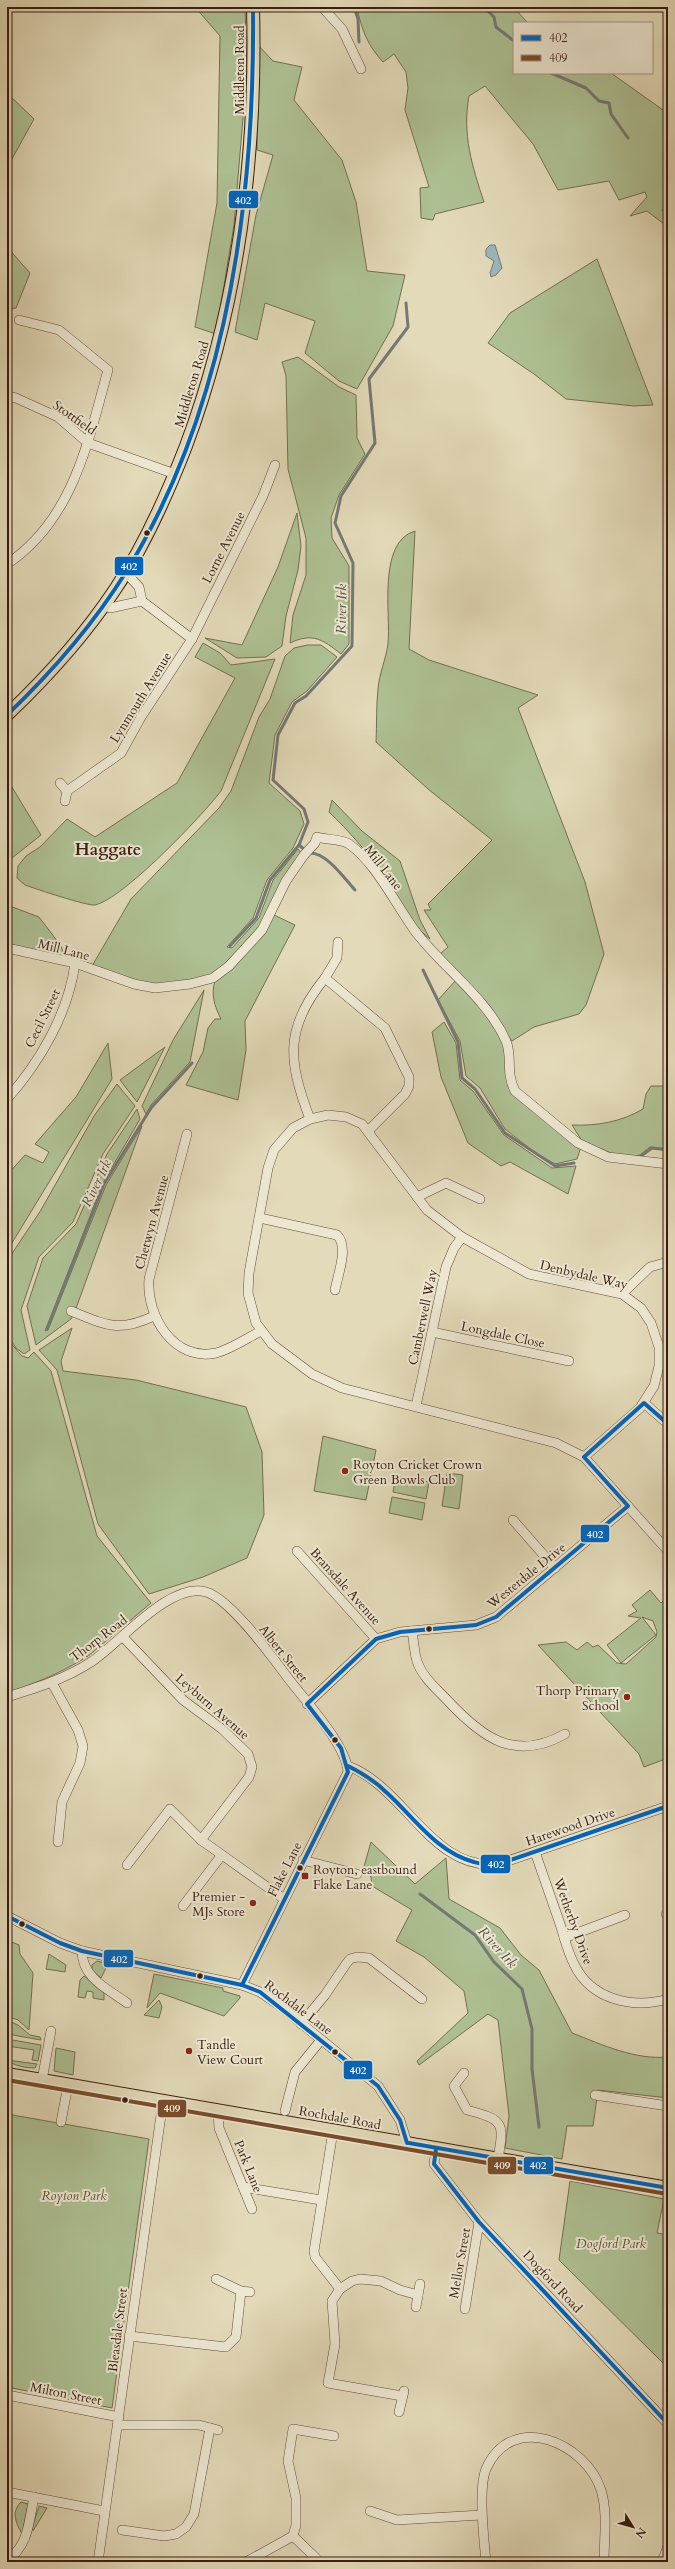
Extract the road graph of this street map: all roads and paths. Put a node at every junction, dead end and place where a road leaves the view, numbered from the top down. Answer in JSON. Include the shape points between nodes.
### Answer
{"nodes":[{"id":1,"x":253,"y":7,"type":"edge"},
{"id":2,"x":322,"y":7,"type":"edge"},
{"id":3,"x":361,"y":69,"type":"dead end"},
{"id":4,"x":19,"y":320,"type":"dead end"},
{"id":5,"x":7,"y":396,"type":"edge"},
{"id":6,"x":88,"y":443,"type":"junction"},
{"id":7,"x":275,"y":465,"type":"dead end"},
{"id":8,"x":175,"y":474,"type":"junction"},
{"id":9,"x":7,"y":564,"type":"edge"},
{"id":10,"x":126,"y":573,"type":"junction"},
{"id":11,"x":142,"y":601,"type":"junction"},
{"id":12,"x":104,"y":605,"type":"junction"},
{"id":13,"x":192,"y":639,"type":"junction"},
{"id":14,"x":7,"y":715,"type":"edge"},
{"id":15,"x":60,"y":783,"type":"dead end"},
{"id":16,"x":67,"y":791,"type":"junction"},
{"id":17,"x":65,"y":802,"type":"dead end"},
{"id":18,"x":338,"y":942,"type":"dead end"},
{"id":19,"x":7,"y":948,"type":"edge"},
{"id":20,"x":75,"y":963,"type":"junction"},
{"id":21,"x":325,"y":978,"type":"junction"},
{"id":22,"x":7,"y":1099,"type":"edge"},
{"id":23,"x":310,"y":1119,"type":"junction"},
{"id":24,"x":369,"y":1130,"type":"junction"},
{"id":25,"x":187,"y":1134,"type":"dead end"},
{"id":26,"x":668,"y":1164,"type":"edge"},
{"id":27,"x":417,"y":1197,"type":"junction"},
{"id":28,"x":480,"y":1199,"type":"dead end"},
{"id":29,"x":260,"y":1218,"type":"junction"},
{"id":30,"x":462,"y":1237,"type":"junction"},
{"id":31,"x":668,"y":1262,"type":"edge"},
{"id":32,"x":334,"y":1290,"type":"dead end"},
{"id":33,"x":622,"y":1294,"type":"junction"},
{"id":34,"x":71,"y":1311,"type":"dead end"},
{"id":35,"x":154,"y":1316,"type":"junction"},
{"id":36,"x":261,"y":1332,"type":"junction"},
{"id":37,"x":432,"y":1332,"type":"junction"},
{"id":38,"x":570,"y":1361,"type":"dead end"},
{"id":39,"x":644,"y":1403,"type":"junction"},
{"id":40,"x":416,"y":1406,"type":"junction"},
{"id":41,"x":668,"y":1424,"type":"edge"},
{"id":42,"x":584,"y":1457,"type":"junction"},
{"id":43,"x":628,"y":1506,"type":"junction"},
{"id":44,"x":513,"y":1520,"type":"dead end"},
{"id":45,"x":297,"y":1551,"type":"dead end"},
{"id":46,"x":668,"y":1551,"type":"edge"},
{"id":47,"x":555,"y":1568,"type":"junction"},
{"id":48,"x":198,"y":1590,"type":"joint"},
{"id":49,"x":412,"y":1631,"type":"junction"},
{"id":50,"x":123,"y":1637,"type":"junction"},
{"id":51,"x":376,"y":1639,"type":"junction"},
{"id":52,"x":52,"y":1683,"type":"junction"},
{"id":53,"x":7,"y":1697,"type":"edge"},
{"id":54,"x":307,"y":1704,"type":"junction"},
{"id":55,"x":565,"y":1734,"type":"dead end"},
{"id":56,"x":348,"y":1766,"type":"junction"},
{"id":57,"x":668,"y":1806,"type":"edge"},
{"id":58,"x":201,"y":1840,"type":"junction"},
{"id":59,"x":58,"y":1842,"type":"dead end"},
{"id":60,"x":535,"y":1852,"type":"junction"},
{"id":61,"x":221,"y":1856,"type":"junction"},
{"id":62,"x":303,"y":1860,"type":"junction"},
{"id":63,"x":127,"y":1865,"type":"dead end"},
{"id":64,"x":357,"y":1874,"type":"dead end"},
{"id":65,"x":284,"y":1899,"type":"junction"},
{"id":66,"x":183,"y":1906,"type":"dead end"},
{"id":67,"x":625,"y":1915,"type":"dead end"},
{"id":68,"x":7,"y":1916,"type":"edge"},
{"id":69,"x":564,"y":1938,"type":"junction"},
{"id":70,"x":82,"y":1951,"type":"junction"},
{"id":71,"x":242,"y":1985,"type":"junction"},
{"id":72,"x":422,"y":1999,"type":"dead end"},
{"id":73,"x":668,"y":1999,"type":"edge"},
{"id":74,"x":127,"y":2003,"type":"dead end"},
{"id":75,"x":301,"y":2024,"type":"junction"},
{"id":76,"x":51,"y":2031,"type":"dead end"},
{"id":77,"x":321,"y":2040,"type":"junction"},
{"id":78,"x":464,"y":2073,"type":"dead end"},
{"id":79,"x":7,"y":2074,"type":"edge"},
{"id":80,"x":42,"y":2080,"type":"junction"},
{"id":81,"x":68,"y":2085,"type":"junction"},
{"id":82,"x":595,"y":2095,"type":"dead end"},
{"id":83,"x":163,"y":2101,"type":"junction"},
{"id":84,"x":668,"y":2106,"type":"edge"},
{"id":85,"x":218,"y":2111,"type":"junction"},
{"id":86,"x":284,"y":2111,"type":"dead end"},
{"id":87,"x":61,"y":2122,"type":"dead end"},
{"id":88,"x":333,"y":2131,"type":"junction"},
{"id":89,"x":407,"y":2143,"type":"junction"},
{"id":90,"x":436,"y":2148,"type":"junction"},
{"id":91,"x":498,"y":2159,"type":"junction"},
{"id":92,"x":243,"y":2187,"type":"junction"},
{"id":93,"x":668,"y":2188,"type":"edge"},
{"id":94,"x":321,"y":2200,"type":"junction"},
{"id":95,"x":252,"y":2209,"type":"dead end"},
{"id":96,"x":479,"y":2222,"type":"junction"},
{"id":97,"x":216,"y":2279,"type":"dead end"},
{"id":98,"x":420,"y":2284,"type":"dead end"},
{"id":99,"x":340,"y":2289,"type":"junction"},
{"id":100,"x":418,"y":2295,"type":"junction"},
{"id":101,"x":416,"y":2307,"type":"dead end"},
{"id":102,"x":465,"y":2309,"type":"dead end"},
{"id":103,"x":129,"y":2336,"type":"junction"},
{"id":104,"x":7,"y":2395,"type":"edge"},
{"id":105,"x":399,"y":2412,"type":"dead end"},
{"id":106,"x":119,"y":2421,"type":"junction"},
{"id":107,"x":668,"y":2424,"type":"edge"},
{"id":108,"x":334,"y":2436,"type":"dead end"},
{"id":109,"x":7,"y":2492,"type":"edge"},
{"id":110,"x":34,"y":2497,"type":"junction"},
{"id":111,"x":104,"y":2511,"type":"junction"},
{"id":112,"x":370,"y":2511,"type":"dead end"},
{"id":113,"x":482,"y":2515,"type":"junction"},
{"id":114,"x":122,"y":2530,"type":"dead end"},
{"id":115,"x":293,"y":2536,"type":"junction"},
{"id":116,"x":668,"y":2546,"type":"edge"},
{"id":117,"x":7,"y":2560,"type":"edge"},
{"id":118,"x":98,"y":2562,"type":"edge"},
{"id":119,"x":246,"y":2562,"type":"edge"},
{"id":120,"x":320,"y":2562,"type":"edge"},
{"id":121,"x":486,"y":2562,"type":"edge"},
{"id":122,"x":604,"y":2562,"type":"edge"},
{"id":123,"x":662,"y":2562,"type":"edge"}],
"edges":[{"from":1,"to":8,"type":"main road","name":"Middleton Road","via":[[252,146],[239,252],[222,334],[197,417]]},
{"from":2,"to":3,"type":"street","via":[[342,29]]},
{"from":4,"to":6,"type":"street","via":[[59,330],[108,370]]},
{"from":5,"to":6,"type":"street","name":"Stottfield","via":[[58,417]]},
{"from":6,"to":8,"type":"street","name":"Stottfield"},
{"from":6,"to":9,"type":"street","via":[[70,492],[56,516],[22,554]]},
{"from":7,"to":13,"type":"street","name":"Lorne Avenue","via":[[263,496]]},
{"from":8,"to":10,"type":"main road","name":"Middleton Road"},
{"from":10,"to":11,"type":"street","via":[[139,588]]},
{"from":10,"to":12,"type":"main road","name":"Middleton Road"},
{"from":11,"to":12,"type":"street","via":[[110,608]]},
{"from":11,"to":13,"type":"street"},
{"from":12,"to":14,"type":"main road","name":"Middleton Road","via":[[69,650]]},
{"from":13,"to":16,"type":"street","name":"Lynmouth Avenue","via":[[140,717],[121,754]]},
{"from":15,"to":16,"type":"street"},
{"from":16,"to":17,"type":"street"},
{"from":18,"to":21,"type":"street","via":[[337,958]]},
{"from":19,"to":20,"type":"street","name":"Mill Lane"},
{"from":20,"to":22,"type":"street","name":"Cecil Street","via":[[72,986],[49,1038]]},
{"from":20,"to":26,"type":"street","name":"Mill Lane","via":[[134,984],[155,988],[190,984],[213,978],[262,930],[286,881],[315,844],[317,837],[348,843],[368,864],[424,942],[463,983],[500,1031],[508,1048],[509,1079],[515,1091],[578,1143],[602,1155]]},
{"from":21,"to":23,"type":"street","via":[[304,1005],[294,1040],[295,1073]]},
{"from":21,"to":24,"type":"street","via":[[385,1028],[409,1077],[409,1086],[405,1094]]},
{"from":23,"to":24,"type":"street","name":"Denbydale Way","via":[[328,1115],[346,1117]]},
{"from":23,"to":29,"type":"street","name":"Denbydale Way","via":[[293,1128],[274,1150],[268,1168]]},
{"from":24,"to":27,"type":"street","name":"Denbydale Way"},
{"from":25,"to":35,"type":"street","name":"Chetwyn Avenue","via":[[149,1280],[149,1298]]},
{"from":27,"to":28,"type":"street","via":[[446,1183]]},
{"from":27,"to":30,"type":"street","name":"Denbydale Way","via":[[427,1210]]},
{"from":29,"to":32,"type":"street","via":[[330,1232],[339,1237],[343,1248]]},
{"from":29,"to":36,"type":"street","name":"Denbydale Way","via":[[248,1283],[249,1304]]},
{"from":30,"to":33,"type":"street","name":"Denbydale Way","via":[[529,1274]]},
{"from":30,"to":37,"type":"street","name":"Camberwell Way","via":[[446,1266]]},
{"from":31,"to":33,"type":"street","via":[[650,1267]]},
{"from":33,"to":39,"type":"street","name":"Denbydale Way","via":[[635,1302],[646,1315],[658,1343],[657,1376]]},
{"from":34,"to":35,"type":"street","via":[[112,1326],[135,1325]]},
{"from":35,"to":36,"type":"street","name":"Chetwyn Avenue","via":[[171,1339],[185,1348],[201,1352],[220,1352]]},
{"from":36,"to":40,"type":"street","name":"Denbydale Way","via":[[278,1350],[326,1382]]},
{"from":37,"to":38,"type":"street","name":"Longdale Close"},
{"from":37,"to":40,"type":"street","name":"Camberwell Way"},
{"from":39,"to":41,"type":"street"},
{"from":39,"to":42,"type":"street","name":"Denbydale Way"},
{"from":40,"to":42,"type":"street","name":"Denbydale Way","via":[[556,1444]]},
{"from":42,"to":43,"type":"street"},
{"from":43,"to":46,"type":"street"},
{"from":43,"to":47,"type":"street","name":"Westerdale Drive"},
{"from":44,"to":47,"type":"street"},
{"from":45,"to":51,"type":"street","name":"Bransdale Avenue"},
{"from":47,"to":49,"type":"street","name":"Westerdale Drive","via":[[490,1620],[476,1625]]},
{"from":48,"to":50,"type":"street","name":"Thorp Road","via":[[188,1591],[157,1608]]},
{"from":48,"to":54,"type":"street","name":"Albert Street","via":[[214,1595],[229,1607],[272,1657]]},
{"from":49,"to":51,"type":"street","name":"Westerdale Drive"},
{"from":49,"to":55,"type":"street","via":[[416,1658],[422,1673],[469,1723],[486,1736],[506,1744],[526,1746],[547,1743]]},
{"from":50,"to":52,"type":"street","name":"Thorp Road","via":[[91,1662]]},
{"from":50,"to":58,"type":"street","name":"Leyburn Avenue","via":[[183,1700],[222,1729],[250,1759],[252,1767],[249,1777]]},
{"from":51,"to":54,"type":"street"},
{"from":52,"to":53,"type":"street","name":"Thorp Road"},
{"from":52,"to":59,"type":"street","via":[[78,1730],[83,1746],[80,1763],[60,1810]]},
{"from":54,"to":56,"type":"street","name":"Albert Street","via":[[341,1748]]},
{"from":56,"to":60,"type":"street","name":"Harewood Drive","via":[[375,1780],[442,1846],[460,1859],[475,1864],[491,1865]]},
{"from":56,"to":62,"type":"street","name":"Flake Lane","via":[[346,1778]]},
{"from":57,"to":60,"type":"street","name":"Harewood Drive"},
{"from":58,"to":61,"type":"street"},
{"from":58,"to":63,"type":"street","via":[[170,1809]]},
{"from":60,"to":69,"type":"street","name":"Wetherby Drive"},
{"from":61,"to":65,"type":"street"},
{"from":61,"to":66,"type":"street"},
{"from":62,"to":64,"type":"street"},
{"from":62,"to":65,"type":"street","name":"Flake Lane"},
{"from":65,"to":71,"type":"street","name":"Flake Lane"},
{"from":67,"to":69,"type":"street"},
{"from":68,"to":70,"type":"street","name":"Rochdale Lane"},
{"from":69,"to":73,"type":"street","name":"Wetherby Drive","via":[[579,1973],[602,1993],[620,2001],[638,2004]]},
{"from":70,"to":71,"type":"street","name":"Rochdale Lane"},
{"from":70,"to":74,"type":"street","via":[[87,1974]]},
{"from":71,"to":75,"type":"street","name":"Rochdale Lane","via":[[269,1997]]},
{"from":72,"to":75,"type":"street","via":[[369,1958],[357,1957],[350,1959]]},
{"from":75,"to":77,"type":"street","name":"Rochdale Lane"},
{"from":76,"to":80,"type":"street"},
{"from":77,"to":86,"type":"street","via":[[295,2072]]},
{"from":77,"to":89,"type":"street","name":"Rochdale Lane","via":[[378,2086],[400,2120]]},
{"from":78,"to":91,"type":"street","via":[[454,2086],[467,2110],[486,2114],[499,2122],[503,2130]]},
{"from":79,"to":80,"type":"main road","name":"Rochdale Road"},
{"from":80,"to":81,"type":"main road","name":"Rochdale Road"},
{"from":81,"to":83,"type":"main road","name":"Rochdale Road"},
{"from":81,"to":87,"type":"street"},
{"from":82,"to":84,"type":"street"},
{"from":83,"to":85,"type":"main road","name":"Rochdale Road"},
{"from":83,"to":103,"type":"street","name":"Bleasdale Street"},
{"from":85,"to":88,"type":"main road","name":"Rochdale Road"},
{"from":85,"to":92,"type":"street","name":"Park Lane","via":[[219,2128]]},
{"from":88,"to":89,"type":"main road","name":"Rochdale Road"},
{"from":88,"to":94,"type":"street"},
{"from":89,"to":90,"type":"main road","name":"Rochdale Road"},
{"from":90,"to":91,"type":"main road","name":"Rochdale Road"},
{"from":90,"to":96,"type":"street","name":"Dogford Road","via":[[434,2164]]},
{"from":91,"to":93,"type":"main road","name":"Rochdale Road"},
{"from":92,"to":94,"type":"street"},
{"from":92,"to":95,"type":"street","name":"Park Lane"},
{"from":94,"to":99,"type":"street","via":[[315,2257]]},
{"from":96,"to":102,"type":"street","name":"Mellor Street"},
{"from":96,"to":107,"type":"street","name":"Dogford Road"},
{"from":97,"to":103,"type":"street","via":[[245,2291],[236,2337],[226,2347]]},
{"from":98,"to":100,"type":"street"},
{"from":99,"to":100,"type":"street","via":[[360,2279],[381,2282]]},
{"from":99,"to":105,"type":"street","via":[[332,2301],[335,2344],[328,2383],[403,2393]]},
{"from":100,"to":101,"type":"street"},
{"from":103,"to":106,"type":"street","name":"Bleasdale Street"},
{"from":104,"to":106,"type":"street","name":"Milton Street"},
{"from":106,"to":111,"type":"street","name":"Bleasdale Street"},
{"from":106,"to":114,"type":"street","name":"Milton Street","via":[[199,2425],[214,2429],[194,2514],[186,2526],[176,2534],[164,2536]]},
{"from":108,"to":115,"type":"street","via":[[293,2429],[288,2461],[296,2498]]},
{"from":109,"to":110,"type":"street"},
{"from":110,"to":111,"type":"street"},
{"from":110,"to":117,"type":"street","via":[[24,2544]]},
{"from":111,"to":118,"type":"street","name":"Bleasdale Street"},
{"from":112,"to":113,"type":"street","via":[[398,2520]]},
{"from":113,"to":121,"type":"street"},
{"from":113,"to":122,"type":"street","via":[[485,2470],[493,2456],[505,2444],[520,2437],[549,2438],[584,2462],[600,2488],[605,2507]]},
{"from":115,"to":119,"type":"street"},
{"from":115,"to":120,"type":"street"},
{"from":116,"to":123,"type":"street"}]}
